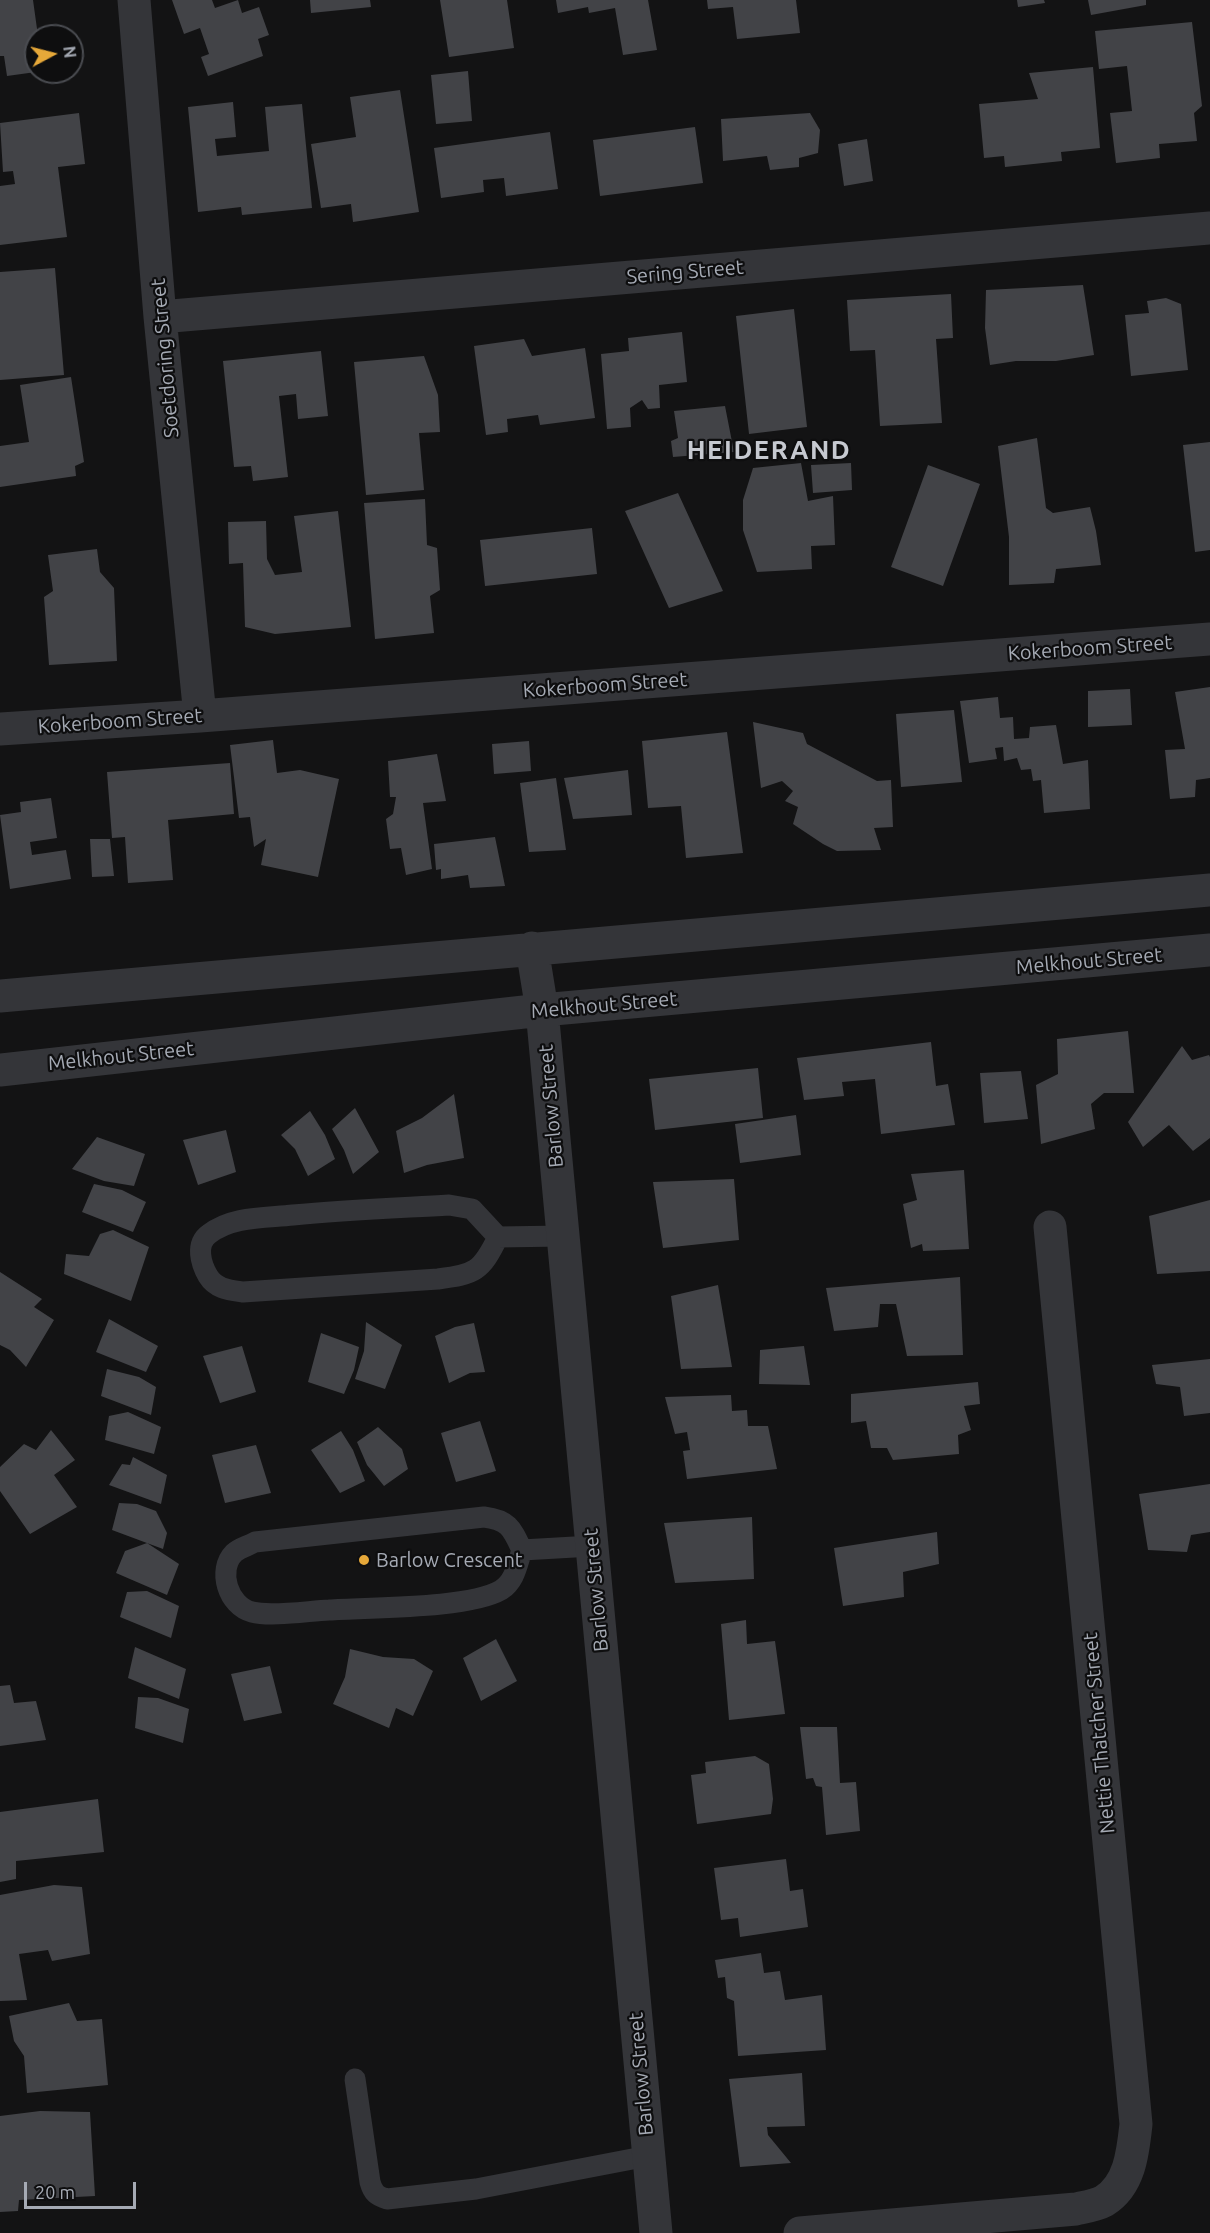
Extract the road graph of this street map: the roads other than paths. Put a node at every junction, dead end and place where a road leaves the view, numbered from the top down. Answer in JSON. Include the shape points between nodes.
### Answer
{"nodes":[{"id":1,"x":134,"y":0,"type":"edge"},
{"id":2,"x":1210,"y":228,"type":"edge"},
{"id":3,"x":160,"y":317,"type":"junction"},
{"id":4,"x":1210,"y":639,"type":"edge"},
{"id":5,"x":200,"y":716,"type":"junction"},
{"id":6,"x":0,"y":729,"type":"edge"},
{"id":7,"x":1210,"y":890,"type":"edge"},
{"id":8,"x":532,"y":948,"type":"junction"},
{"id":9,"x":1210,"y":950,"type":"edge"},
{"id":10,"x":0,"y":996,"type":"edge"},
{"id":11,"x":542,"y":1010,"type":"junction"},
{"id":12,"x":0,"y":1070,"type":"edge"},
{"id":13,"x":1050,"y":1227,"type":"dead end"},
{"id":14,"x":563,"y":1236,"type":"junction"},
{"id":15,"x":498,"y":1238,"type":"junction"},
{"id":16,"x":592,"y":1546,"type":"junction"},
{"id":17,"x":522,"y":1550,"type":"junction"},
{"id":18,"x":355,"y":2079,"type":"dead end"},
{"id":19,"x":648,"y":2156,"type":"junction"},
{"id":20,"x":656,"y":2233,"type":"edge"},
{"id":21,"x":800,"y":2233,"type":"edge"}],
"edges":[{"from":1,"to":3,"type":"street","name":"Soetdoring Street"},
{"from":2,"to":3,"type":"street","name":"Sering Street"},
{"from":3,"to":5,"type":"street","name":"Soetdoring Street"},
{"from":4,"to":5,"type":"street","name":"Kokerboom Street"},
{"from":5,"to":6,"type":"street","name":"Kokerboom Street"},
{"from":7,"to":8,"type":"street"},
{"from":8,"to":10,"type":"street"},
{"from":8,"to":11,"type":"street","name":"Barlow Street"},
{"from":9,"to":11,"type":"street","name":"Melkhout Street"},
{"from":11,"to":12,"type":"street","name":"Melkhout Street"},
{"from":11,"to":14,"type":"street","name":"Barlow Street"},
{"from":13,"to":21,"type":"street","name":"Nettie Thatcher Street","via":[[1136,2124],[1133,2154],[1122,2185],[1103,2202],[1077,2209]]},
{"from":14,"to":15,"type":"lane"},
{"from":14,"to":16,"type":"street","name":"Barlow Street"},
{"from":15,"to":15,"type":"lane","via":[[487,1259],[468,1275],[438,1279],[243,1292],[222,1289],[209,1278],[201,1262],[206,1235],[226,1224],[324,1212],[449,1205],[472,1209]]},
{"from":16,"to":17,"type":"lane"},
{"from":16,"to":19,"type":"street","name":"Barlow Street"},
{"from":17,"to":17,"type":"lane","via":[[514,1576],[499,1591],[451,1602],[252,1612],[238,1606],[230,1596],[227,1580],[227,1564],[235,1552],[255,1542],[466,1518],[498,1519],[512,1528]]},
{"from":18,"to":19,"type":"lane","via":[[370,2182],[378,2197],[476,2189]]},
{"from":19,"to":20,"type":"street","name":"Barlow Street"}]}
